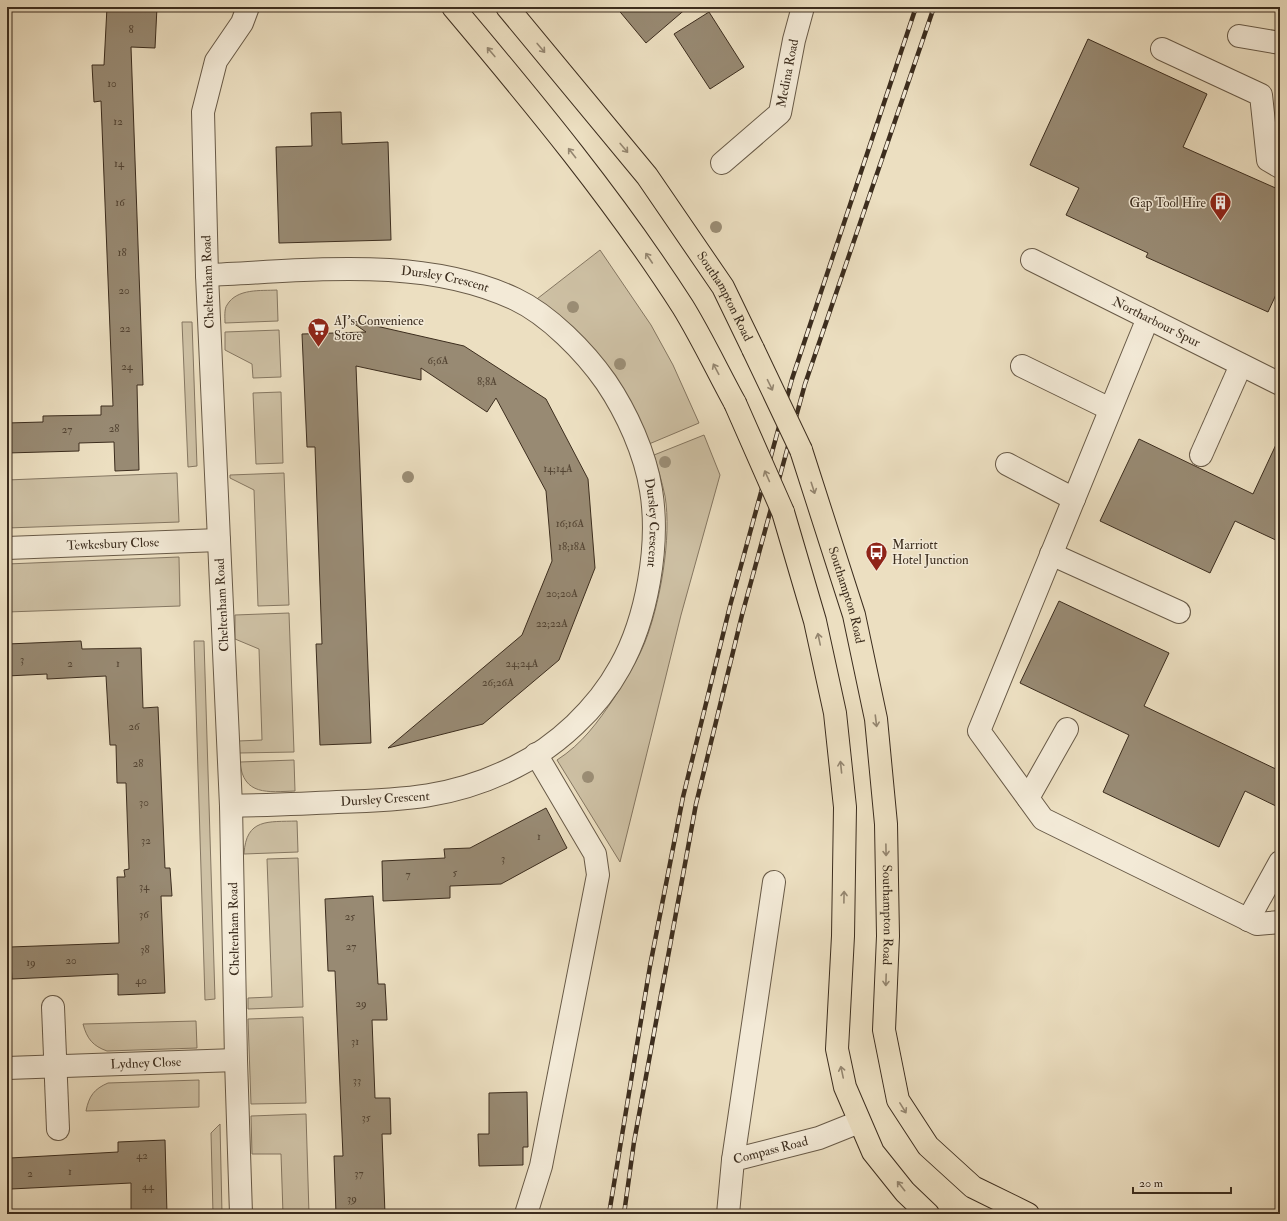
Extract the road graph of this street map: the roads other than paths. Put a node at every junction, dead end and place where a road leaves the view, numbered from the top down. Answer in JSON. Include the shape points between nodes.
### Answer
{"nodes":[{"id":1,"x":248,"y":7,"type":"edge"},
{"id":2,"x":453,"y":7,"type":"edge"},
{"id":3,"x":507,"y":7,"type":"edge"},
{"id":4,"x":803,"y":7,"type":"edge"},
{"id":5,"x":1239,"y":36,"type":"dead end"},
{"id":6,"x":1280,"y":43,"type":"edge"},
{"id":7,"x":1162,"y":49,"type":"dead end"},
{"id":8,"x":722,"y":163,"type":"dead end"},
{"id":9,"x":1280,"y":168,"type":"edge"},
{"id":10,"x":1032,"y":260,"type":"dead end"},
{"id":11,"x":207,"y":275,"type":"junction"},
{"id":12,"x":1148,"y":318,"type":"junction"},
{"id":13,"x":1241,"y":364,"type":"junction"},
{"id":14,"x":1022,"y":366,"type":"dead end"},
{"id":15,"x":1280,"y":383,"type":"edge"},
{"id":16,"x":1110,"y":409,"type":"junction"},
{"id":17,"x":1201,"y":455,"type":"dead end"},
{"id":18,"x":1007,"y":464,"type":"dead end"},
{"id":19,"x":1074,"y":499,"type":"junction"},
{"id":20,"x":219,"y":540,"type":"junction"},
{"id":21,"x":7,"y":548,"type":"edge"},
{"id":22,"x":1051,"y":554,"type":"junction"},
{"id":23,"x":1179,"y":612,"type":"dead end"},
{"id":24,"x":1067,"y":729,"type":"dead end"},
{"id":25,"x":536,"y":754,"type":"junction"},
{"id":26,"x":1028,"y":798,"type":"junction"},
{"id":27,"x":231,"y":806,"type":"junction"},
{"id":28,"x":1280,"y":862,"type":"edge"},
{"id":29,"x":774,"y":882,"type":"dead end"},
{"id":30,"x":1248,"y":920,"type":"junction"},
{"id":31,"x":1280,"y":922,"type":"edge"},
{"id":32,"x":53,"y":1007,"type":"dead end"},
{"id":33,"x":236,"y":1060,"type":"junction"},
{"id":34,"x":56,"y":1067,"type":"junction"},
{"id":35,"x":7,"y":1068,"type":"edge"},
{"id":36,"x":859,"y":1122,"type":"junction"},
{"id":37,"x":58,"y":1129,"type":"dead end"},
{"id":38,"x":733,"y":1160,"type":"junction"},
{"id":39,"x":241,"y":1214,"type":"edge"},
{"id":40,"x":526,"y":1214,"type":"edge"},
{"id":41,"x":728,"y":1214,"type":"edge"},
{"id":42,"x":928,"y":1214,"type":"edge"},
{"id":43,"x":1028,"y":1214,"type":"edge"}],
"edges":[{"from":1,"to":11,"type":"street","name":"Cheltenham Road","via":[[242,23],[216,61],[203,112]]},
{"from":36,"to":2,"type":"main road","one_way":true,"bridge":true,"via":[[845,1087],[837,1049],[843,936],[845,807],[835,713],[815,621],[783,512],[735,403],[684,308],[613,205],[518,84]]},
{"from":3,"to":43,"type":"main road","name":"Southampton Road","one_way":true,"bridge":true,"via":[[647,176],[722,287],[801,450],[854,615],[876,719],[886,824],[888,936],[884,1030],[898,1100],[928,1146],[973,1187]]},
{"from":4,"to":8,"type":"street","name":"Medina Road","via":[[780,113]]},
{"from":5,"to":6,"type":"street"},
{"from":7,"to":9,"type":"street","via":[[1261,94],[1268,160]]},
{"from":10,"to":12,"type":"street","name":"Northarbour Spur"},
{"from":11,"to":20,"type":"street","name":"Cheltenham Road"},
{"from":11,"to":25,"type":"street","name":"Dursley Crescent","via":[[374,270],[422,273],[456,279],[518,300],[570,339],[593,362],[629,423],[651,487],[654,517],[650,574],[634,635],[620,667],[577,723]]},
{"from":12,"to":13,"type":"street","name":"Northarbour Spur"},
{"from":12,"to":16,"type":"street"},
{"from":13,"to":15,"type":"street","name":"Northarbour Spur"},
{"from":13,"to":17,"type":"street"},
{"from":14,"to":16,"type":"street"},
{"from":16,"to":19,"type":"street"},
{"from":18,"to":19,"type":"street"},
{"from":19,"to":22,"type":"street"},
{"from":20,"to":21,"type":"street","name":"Tewkesbury Close"},
{"from":20,"to":27,"type":"street","name":"Cheltenham Road"},
{"from":22,"to":23,"type":"street"},
{"from":22,"to":26,"type":"street","via":[[979,731]]},
{"from":24,"to":26,"type":"street"},
{"from":25,"to":27,"type":"street","name":"Dursley Crescent","via":[[516,767],[479,782],[442,794],[419,798]]},
{"from":25,"to":40,"type":"street","via":[[596,854],[598,875],[541,1166]]},
{"from":26,"to":30,"type":"street","via":[[1043,819]]},
{"from":27,"to":33,"type":"street","name":"Cheltenham Road"},
{"from":28,"to":30,"type":"street"},
{"from":29,"to":38,"type":"street"},
{"from":30,"to":31,"type":"street","via":[[1257,924]]},
{"from":32,"to":34,"type":"street"},
{"from":33,"to":34,"type":"street","name":"Lydney Close"},
{"from":33,"to":39,"type":"street","name":"Cheltenham Road"},
{"from":34,"to":35,"type":"street","name":"Lydney Close"},
{"from":34,"to":37,"type":"street"},
{"from":36,"to":38,"type":"street","name":"Compass Road","via":[[819,1138]]},
{"from":42,"to":36,"type":"main road","one_way":true,"via":[[905,1192],[873,1152]]},
{"from":38,"to":41,"type":"street","name":"Compass Road"}]}
